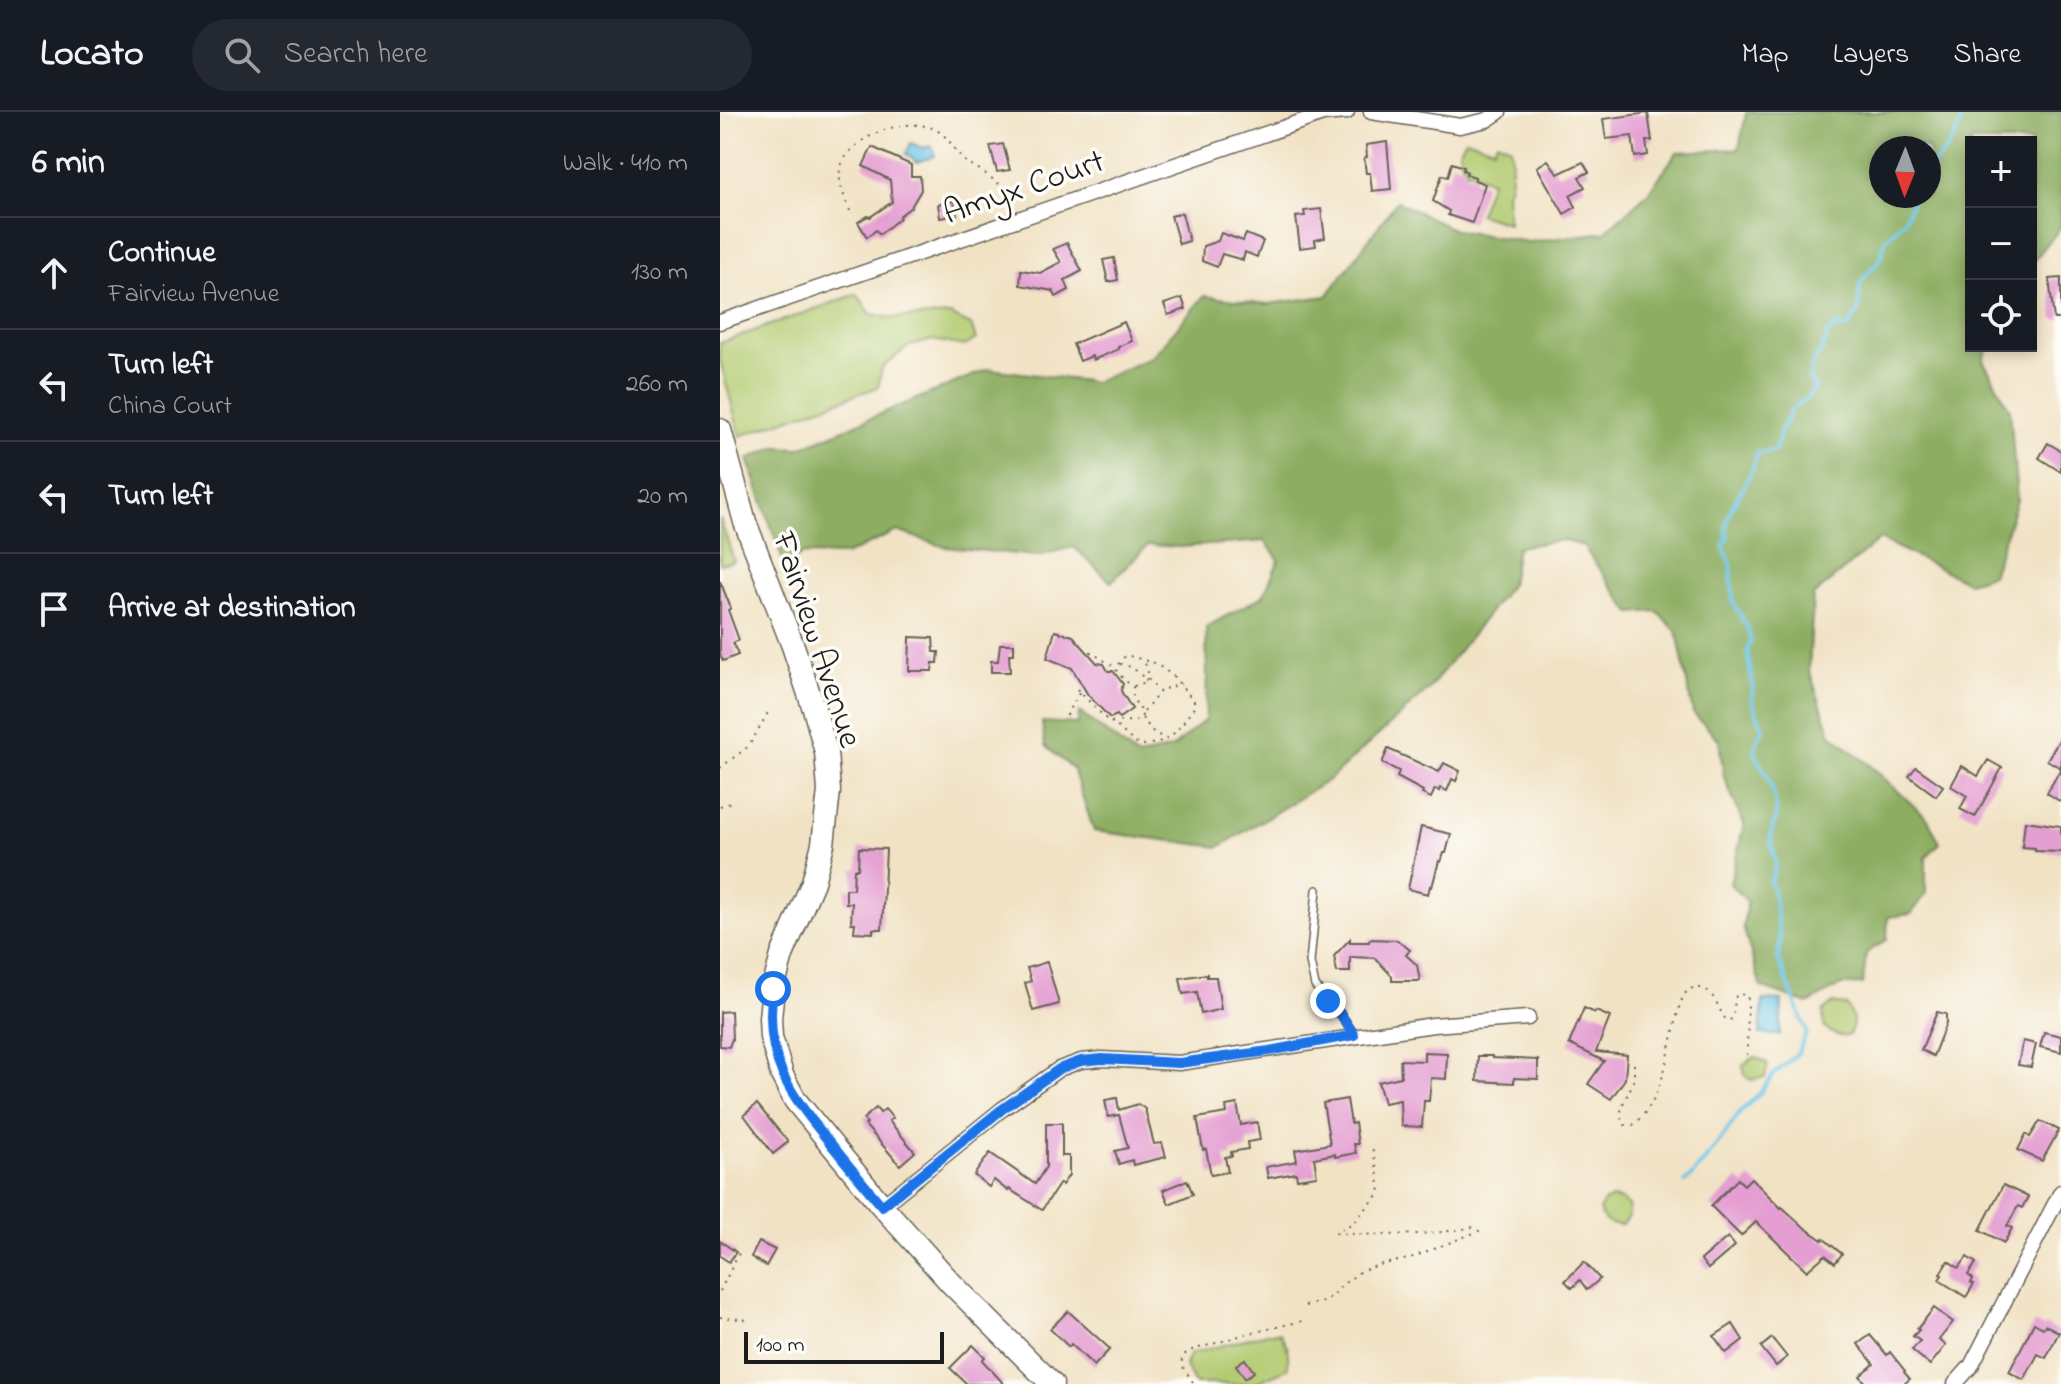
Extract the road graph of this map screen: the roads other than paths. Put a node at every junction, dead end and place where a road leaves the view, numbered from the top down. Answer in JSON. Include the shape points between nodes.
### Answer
{"nodes":[{"id":1,"x":1347,"y":112,"type":"edge"},
{"id":2,"x":1371,"y":112,"type":"edge"},
{"id":3,"x":1499,"y":112,"type":"edge"},
{"id":4,"x":720,"y":322,"type":"edge"},
{"id":5,"x":720,"y":430,"type":"edge"},
{"id":6,"x":1317,"y":890,"type":"dead end"},
{"id":7,"x":1528,"y":1018,"type":"dead end"},
{"id":8,"x":1354,"y":1035,"type":"junction"},
{"id":9,"x":2061,"y":1192,"type":"edge"},
{"id":10,"x":882,"y":1206,"type":"junction"},
{"id":11,"x":1052,"y":1384,"type":"edge"},
{"id":12,"x":1955,"y":1384,"type":"edge"}],
"edges":[{"from":1,"to":4,"type":"street","name":"Amyx Court","via":[[1323,114]]},
{"from":2,"to":3,"type":"street","via":[[1460,126]]},
{"from":5,"to":10,"type":"main road","name":"Fairview Avenue","via":[[745,522],[793,646],[826,752],[829,791],[823,844],[773,987],[773,1045],[795,1100]]},
{"from":6,"to":8,"type":"lane","via":[[1310,962],[1315,986]]},
{"from":7,"to":8,"type":"street"},
{"from":8,"to":10,"type":"street","via":[[1179,1063],[1081,1061],[1059,1069],[1001,1110]]},
{"from":9,"to":12,"type":"street","via":[[1971,1366]]},
{"from":10,"to":11,"type":"main road","name":"Fairview Avenue"}]}
